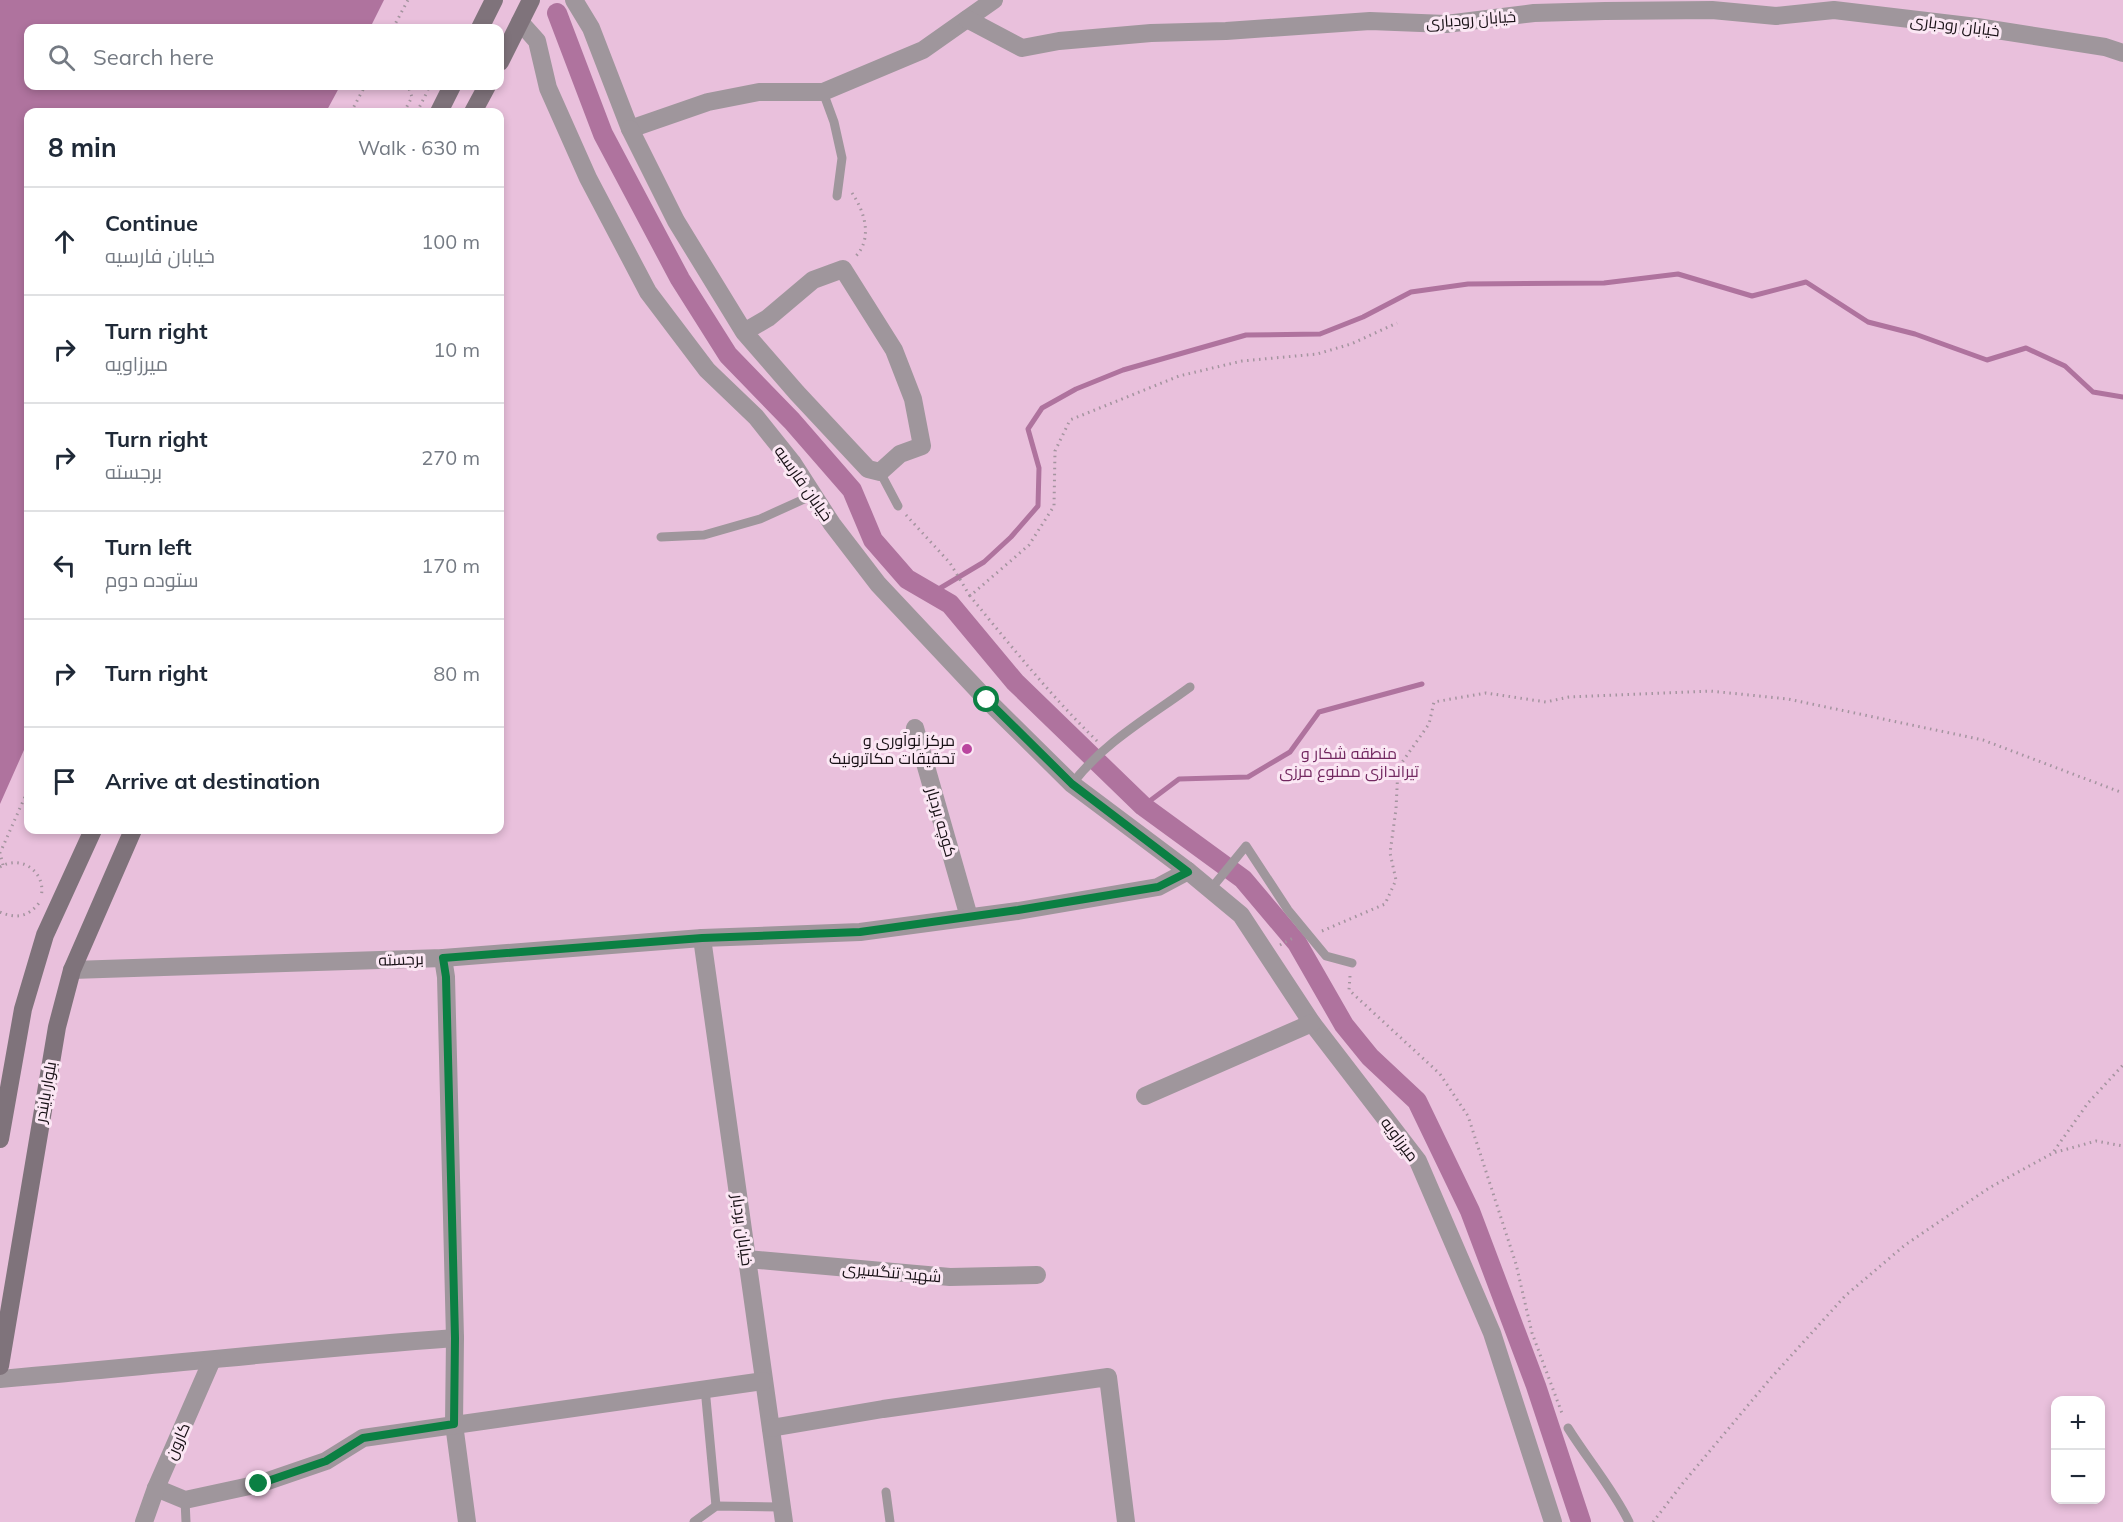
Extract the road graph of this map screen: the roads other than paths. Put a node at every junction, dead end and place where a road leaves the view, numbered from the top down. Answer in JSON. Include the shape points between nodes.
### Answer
{"nodes":[{"id":1,"x":494,"y":0,"type":"edge"},
{"id":2,"x":531,"y":0,"type":"edge"},
{"id":3,"x":574,"y":0,"type":"edge"},
{"id":4,"x":994,"y":0,"type":"edge"},
{"id":5,"x":967,"y":19,"type":"junction"},
{"id":6,"x":520,"y":22,"type":"junction"},
{"id":7,"x":482,"y":24,"type":"edge"},
{"id":8,"x":2123,"y":53,"type":"edge"},
{"id":9,"x":504,"y":54,"type":"edge"},
{"id":10,"x":450,"y":90,"type":"edge"},
{"id":11,"x":485,"y":90,"type":"edge"},
{"id":12,"x":823,"y":92,"type":"junction"},
{"id":13,"x":441,"y":108,"type":"edge"},
{"id":14,"x":475,"y":108,"type":"edge"},
{"id":15,"x":630,"y":129,"type":"junction"},
{"id":16,"x":837,"y":196,"type":"dead end"},
{"id":17,"x":744,"y":332,"type":"junction"},
{"id":18,"x":880,"y":472,"type":"junction"},
{"id":19,"x":813,"y":495,"type":"junction"},
{"id":20,"x":898,"y":506,"type":"road end"},
{"id":21,"x":661,"y":537,"type":"dead end"},
{"id":22,"x":1190,"y":687,"type":"dead end"},
{"id":23,"x":915,"y":728,"type":"dead end"},
{"id":24,"x":1072,"y":784,"type":"junction"},
{"id":25,"x":91,"y":834,"type":"edge"},
{"id":26,"x":131,"y":834,"type":"edge"},
{"id":27,"x":1188,"y":872,"type":"junction"},
{"id":28,"x":1215,"y":884,"type":"junction"},
{"id":29,"x":969,"y":917,"type":"junction"},
{"id":30,"x":702,"y":938,"type":"junction"},
{"id":31,"x":443,"y":958,"type":"junction"},
{"id":32,"x":1352,"y":963,"type":"road end"},
{"id":33,"x":72,"y":970,"type":"junction"},
{"id":34,"x":1311,"y":1023,"type":"junction"},
{"id":35,"x":1145,"y":1096,"type":"dead end"},
{"id":36,"x":0,"y":1139,"type":"edge"},
{"id":37,"x":747,"y":1259,"type":"junction"},
{"id":38,"x":1037,"y":1275,"type":"dead end"},
{"id":39,"x":455,"y":1338,"type":"junction"},
{"id":40,"x":212,"y":1360,"type":"junction"},
{"id":41,"x":0,"y":1366,"type":"edge"},
{"id":42,"x":0,"y":1379,"type":"edge"},
{"id":43,"x":764,"y":1380,"type":"junction"},
{"id":44,"x":705,"y":1388,"type":"junction"},
{"id":45,"x":454,"y":1424,"type":"junction"},
{"id":46,"x":771,"y":1428,"type":"junction"},
{"id":47,"x":1568,"y":1428,"type":"road end"},
{"id":48,"x":156,"y":1488,"type":"junction"},
{"id":49,"x":886,"y":1492,"type":"dead end"},
{"id":50,"x":185,"y":1500,"type":"junction"},
{"id":51,"x":716,"y":1506,"type":"junction"},
{"id":52,"x":783,"y":1514,"type":"edge"},
{"id":53,"x":144,"y":1522,"type":"edge"},
{"id":54,"x":186,"y":1522,"type":"edge"},
{"id":55,"x":467,"y":1522,"type":"edge"},
{"id":56,"x":694,"y":1522,"type":"edge"},
{"id":57,"x":890,"y":1522,"type":"edge"},
{"id":58,"x":1126,"y":1522,"type":"edge"},
{"id":59,"x":1553,"y":1522,"type":"edge"},
{"id":60,"x":1629,"y":1522,"type":"edge"}],
"edges":[{"from":1,"to":7,"type":"street"},
{"from":2,"to":6,"type":"street"},
{"from":3,"to":15,"type":"street","via":[[591,28]]},
{"from":4,"to":5,"type":"street"},
{"from":5,"to":8,"type":"street","name":"خیابان رودباری","via":[[1022,48],[1151,33],[1370,21],[1446,24],[1534,13],[1712,10],[1776,16],[1834,10],[1977,27]]},
{"from":5,"to":12,"type":"street","via":[[923,50]]},
{"from":6,"to":9,"type":"street"},
{"from":6,"to":19,"type":"street","name":"خیابان فارسیه","via":[[537,41],[548,88],[588,178],[648,292],[708,370],[756,417]]},
{"from":10,"to":13,"type":"street"},
{"from":11,"to":14,"type":"street"},
{"from":12,"to":15,"type":"street","via":[[759,93],[708,102]]},
{"from":12,"to":16,"type":"lane","via":[[842,158]]},
{"from":15,"to":17,"type":"street","via":[[676,221]]},
{"from":17,"to":18,"type":"street","via":[[868,469]]},
{"from":17,"to":18,"type":"street","via":[[768,318],[813,280],[843,269],[894,350],[913,399],[922,446],[900,454]]},
{"from":18,"to":20,"type":"lane"},
{"from":19,"to":21,"type":"lane","via":[[727,529],[704,535]]},
{"from":19,"to":24,"type":"street","name":"خیابان فارسیه","via":[[878,584]]},
{"from":22,"to":24,"type":"lane","via":[[1102,751]]},
{"from":23,"to":29,"type":"street","name":"کوچه بردبار"},
{"from":24,"to":27,"type":"street","name":"خیابان فارسیه"},
{"from":25,"to":36,"type":"street","via":[[45,935],[23,1009]]},
{"from":26,"to":33,"type":"street","name":"بلوار بایندر"},
{"from":27,"to":28,"type":"street","name":"میرزاویه"},
{"from":27,"to":29,"type":"street","name":"برجسته","via":[[1158,887]]},
{"from":28,"to":32,"type":"lane","via":[[1246,846],[1303,936],[1326,956]]},
{"from":28,"to":34,"type":"street","name":"میرزاویه","via":[[1241,915]]},
{"from":29,"to":30,"type":"street","name":"برجسته","via":[[860,932]]},
{"from":30,"to":31,"type":"street","name":"برجسته"},
{"from":30,"to":37,"type":"street","name":"خیابان بردبار"},
{"from":31,"to":33,"type":"street","name":"برجسته"},
{"from":31,"to":39,"type":"street"},
{"from":33,"to":41,"type":"street","name":"بلوار بایندر","via":[[57,1027]]},
{"from":34,"to":35,"type":"street"},
{"from":34,"to":59,"type":"street","name":"میرزاویه","via":[[1418,1161],[1492,1333]]},
{"from":37,"to":38,"type":"street","name":"شهید تنگسیری","via":[[950,1277]]},
{"from":37,"to":43,"type":"street","name":"خیابان بردبار"},
{"from":39,"to":40,"type":"street"},
{"from":39,"to":45,"type":"street"},
{"from":40,"to":42,"type":"street"},
{"from":40,"to":48,"type":"street","name":"کارون"},
{"from":43,"to":44,"type":"street"},
{"from":43,"to":46,"type":"street","name":"خیابان بردبار"},
{"from":44,"to":45,"type":"street"},
{"from":44,"to":51,"type":"lane"},
{"from":45,"to":50,"type":"street","via":[[363,1438],[315,1465],[259,1484]]},
{"from":45,"to":55,"type":"street"},
{"from":46,"to":52,"type":"street","name":"خیابان بردبار"},
{"from":46,"to":58,"type":"street","via":[[1108,1377]]},
{"from":47,"to":60,"type":"lane","via":[[1618,1499]]},
{"from":48,"to":50,"type":"street"},
{"from":48,"to":53,"type":"street","name":"کارون"},
{"from":49,"to":57,"type":"lane"},
{"from":50,"to":54,"type":"lane"},
{"from":51,"to":52,"type":"lane"},
{"from":51,"to":56,"type":"lane"}]}
